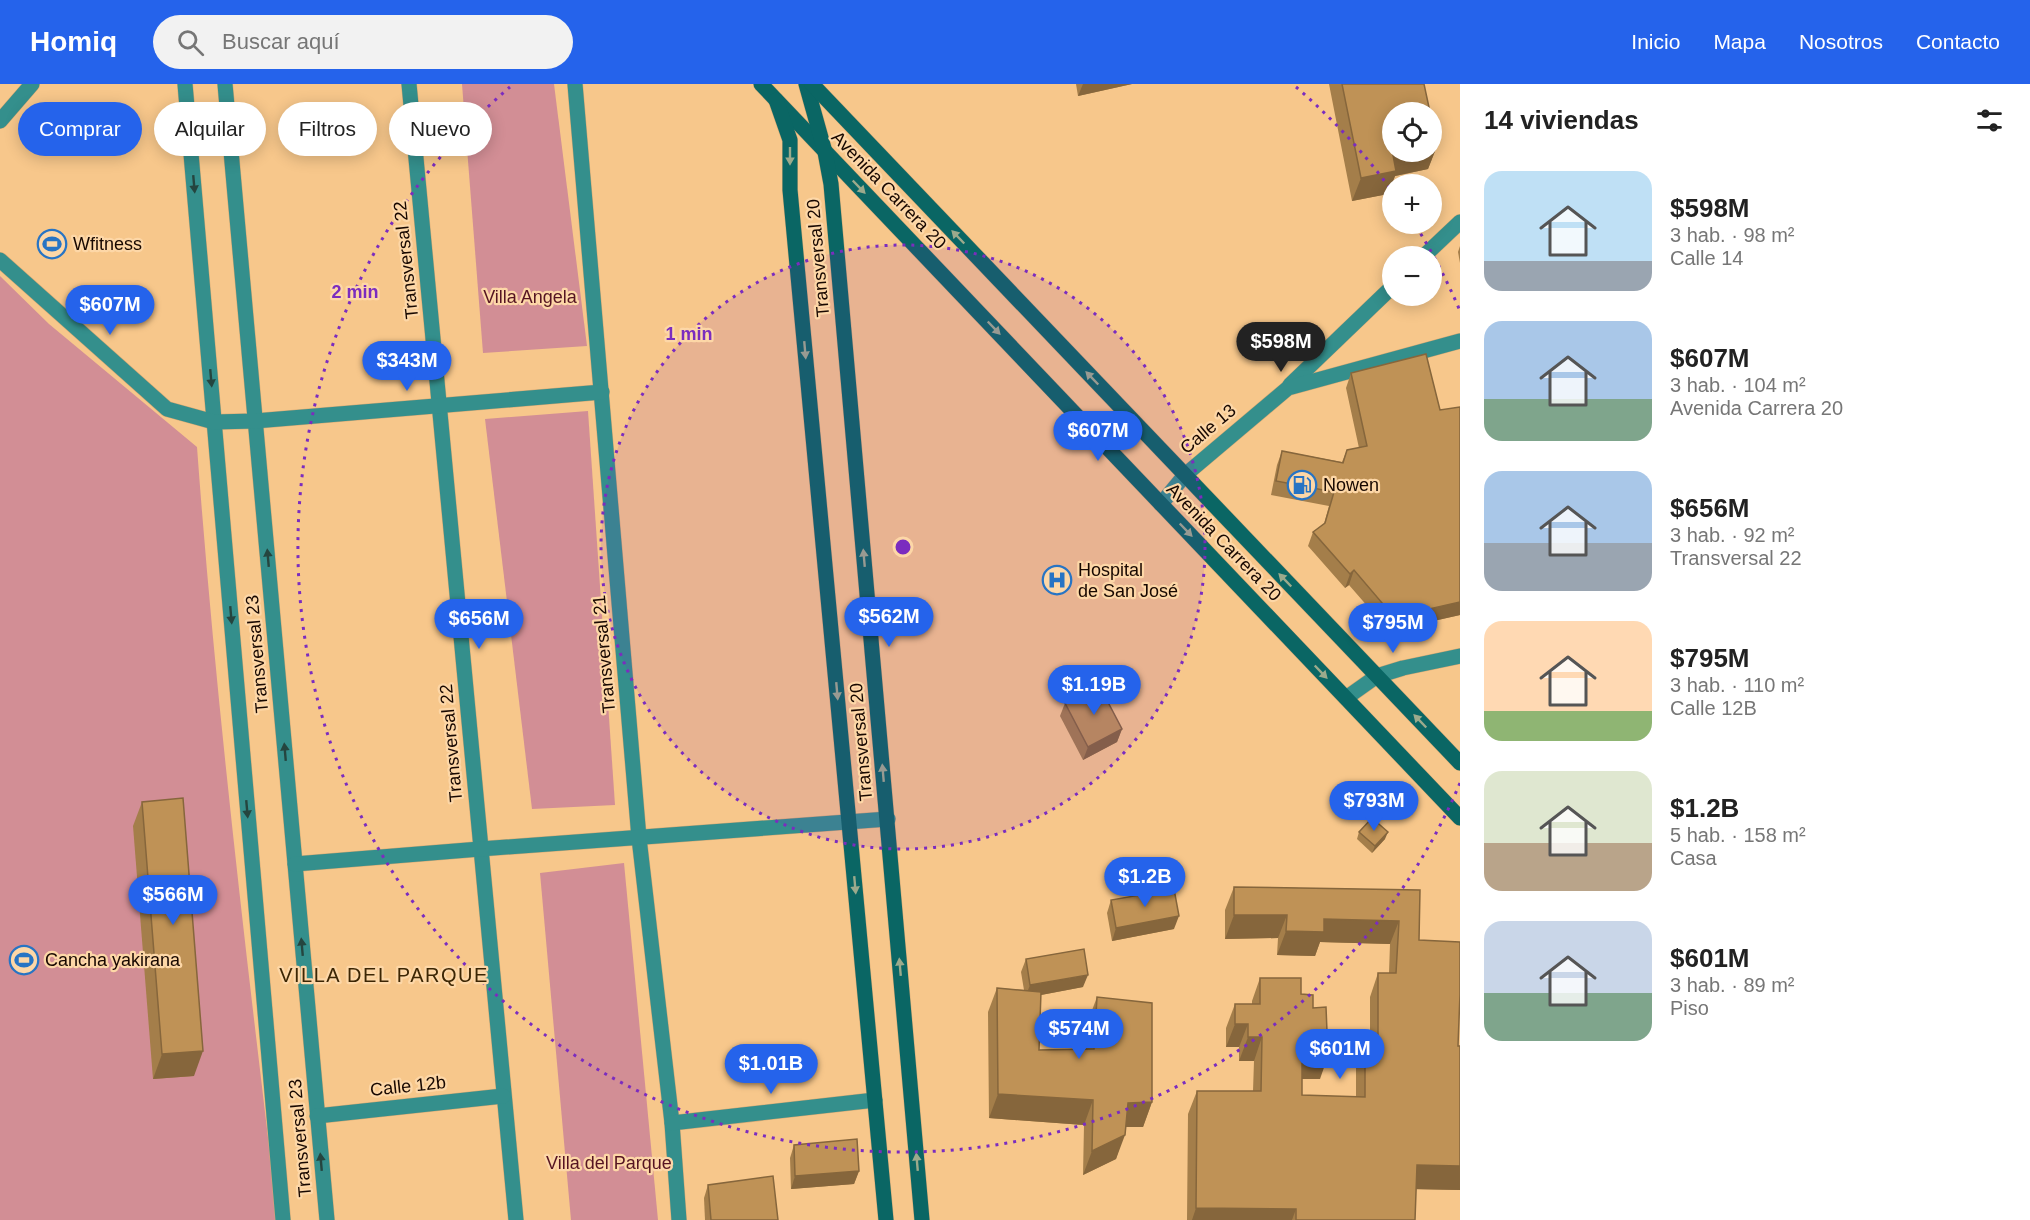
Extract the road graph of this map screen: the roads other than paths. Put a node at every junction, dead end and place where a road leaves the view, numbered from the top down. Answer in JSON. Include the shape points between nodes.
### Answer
{"nodes":[{"id":1,"x":32,"y":84,"type":"edge"},
{"id":2,"x":185,"y":84,"type":"edge"},
{"id":3,"x":225,"y":84,"type":"edge"},
{"id":4,"x":409,"y":84,"type":"edge"},
{"id":5,"x":575,"y":84,"type":"edge"},
{"id":6,"x":761,"y":84,"type":"edge"},
{"id":7,"x":806,"y":84,"type":"edge"},
{"id":8,"x":812,"y":84,"type":"edge"},
{"id":9,"x":776,"y":100,"type":"junction"},
{"id":10,"x":0,"y":121,"type":"edge"},
{"id":11,"x":825,"y":152,"type":"junction"},
{"id":12,"x":1460,"y":222,"type":"edge"},
{"id":13,"x":1435,"y":246,"type":"edge"},
{"id":14,"x":0,"y":260,"type":"edge"},
{"id":15,"x":1382,"y":298,"type":"edge"},
{"id":16,"x":1460,"y":341,"type":"edge"},
{"id":17,"x":1288,"y":388,"type":"junction"},
{"id":18,"x":602,"y":392,"type":"junction"},
{"id":19,"x":440,"y":406,"type":"junction"},
{"id":20,"x":255,"y":421,"type":"junction"},
{"id":21,"x":214,"y":422,"type":"junction"},
{"id":22,"x":1185,"y":475,"type":"junction"},
{"id":23,"x":1161,"y":504,"type":"junction"},
{"id":24,"x":1460,"y":656,"type":"edge"},
{"id":25,"x":1377,"y":676,"type":"junction"},
{"id":26,"x":1346,"y":698,"type":"junction"},
{"id":27,"x":1460,"y":763,"type":"edge"},
{"id":28,"x":1460,"y":818,"type":"edge"},
{"id":29,"x":888,"y":819,"type":"junction"},
{"id":30,"x":849,"y":822,"type":"junction"},
{"id":31,"x":639,"y":838,"type":"junction"},
{"id":32,"x":480,"y":849,"type":"junction"},
{"id":33,"x":295,"y":864,"type":"junction"},
{"id":34,"x":503,"y":1096,"type":"junction"},
{"id":35,"x":874,"y":1100,"type":"junction"},
{"id":36,"x":317,"y":1116,"type":"junction"},
{"id":37,"x":672,"y":1123,"type":"junction"},
{"id":38,"x":283,"y":1220,"type":"edge"},
{"id":39,"x":327,"y":1220,"type":"edge"},
{"id":40,"x":516,"y":1220,"type":"edge"},
{"id":41,"x":679,"y":1220,"type":"edge"},
{"id":42,"x":886,"y":1220,"type":"edge"},
{"id":43,"x":922,"y":1220,"type":"edge"}],
"edges":[{"from":1,"to":10,"type":"street"},
{"from":2,"to":21,"type":"street","name":"Transversal 23","one_way":true},
{"from":3,"to":20,"type":"street","name":"Transversal 23"},
{"from":4,"to":19,"type":"street","name":"Transversal 22"},
{"from":5,"to":18,"type":"street","name":"Transversal 21"},
{"from":6,"to":9,"type":"street","name":"Avenida Carrera 20"},
{"from":7,"to":11,"type":"street","name":"Transversal 20"},
{"from":22,"to":8,"type":"street","name":"Avenida Carrera 20","one_way":true},
{"from":9,"to":11,"type":"street","name":"Avenida Carrera 20"},
{"from":9,"to":30,"type":"street","name":"Transversal 20","one_way":true,"via":[[790,140],[790,190]]},
{"from":11,"to":23,"type":"street","name":"Avenida Carrera 20","one_way":true},
{"from":29,"to":11,"type":"street","name":"Transversal 20","one_way":true},
{"from":12,"to":13,"type":"street"},
{"from":14,"to":21,"type":"street","via":[[167,409]]},
{"from":15,"to":17,"type":"street"},
{"from":16,"to":17,"type":"street","name":"Calle 13"},
{"from":17,"to":22,"type":"street","name":"Calle 13"},
{"from":18,"to":19,"type":"street"},
{"from":18,"to":31,"type":"street","name":"Transversal 21"},
{"from":19,"to":20,"type":"street"},
{"from":19,"to":32,"type":"street","name":"Transversal 22"},
{"from":20,"to":21,"type":"street"},
{"from":33,"to":20,"type":"street","name":"Transversal 23","one_way":true},
{"from":21,"to":38,"type":"street","name":"Transversal 23","one_way":true},
{"from":22,"to":23,"type":"street","name":"Calle 13"},
{"from":25,"to":22,"type":"street","name":"Avenida Carrera 20","one_way":true},
{"from":23,"to":26,"type":"street","name":"Avenida Carrera 20","one_way":true},
{"from":24,"to":25,"type":"street"},
{"from":25,"to":26,"type":"street"},
{"from":27,"to":25,"type":"street","name":"Avenida Carrera 20","one_way":true},
{"from":26,"to":28,"type":"street","name":"Avenida Carrera 20"},
{"from":29,"to":30,"type":"street"},
{"from":43,"to":29,"type":"street","name":"Transversal 20","one_way":true},
{"from":30,"to":31,"type":"street"},
{"from":30,"to":35,"type":"street","name":"Transversal 20","one_way":true},
{"from":31,"to":32,"type":"street"},
{"from":31,"to":37,"type":"street","name":"Transversal 21"},
{"from":32,"to":33,"type":"street"},
{"from":32,"to":34,"type":"street","name":"Transversal 22"},
{"from":36,"to":33,"type":"street","name":"Transversal 23","one_way":true},
{"from":34,"to":36,"type":"street","name":"Calle 12b"},
{"from":34,"to":40,"type":"street","name":"Transversal 22"},
{"from":35,"to":37,"type":"street"},
{"from":35,"to":42,"type":"street","name":"Transversal 20"},
{"from":39,"to":36,"type":"street","name":"Transversal 23","one_way":true},
{"from":37,"to":41,"type":"street","name":"Transversal 21"}]}
